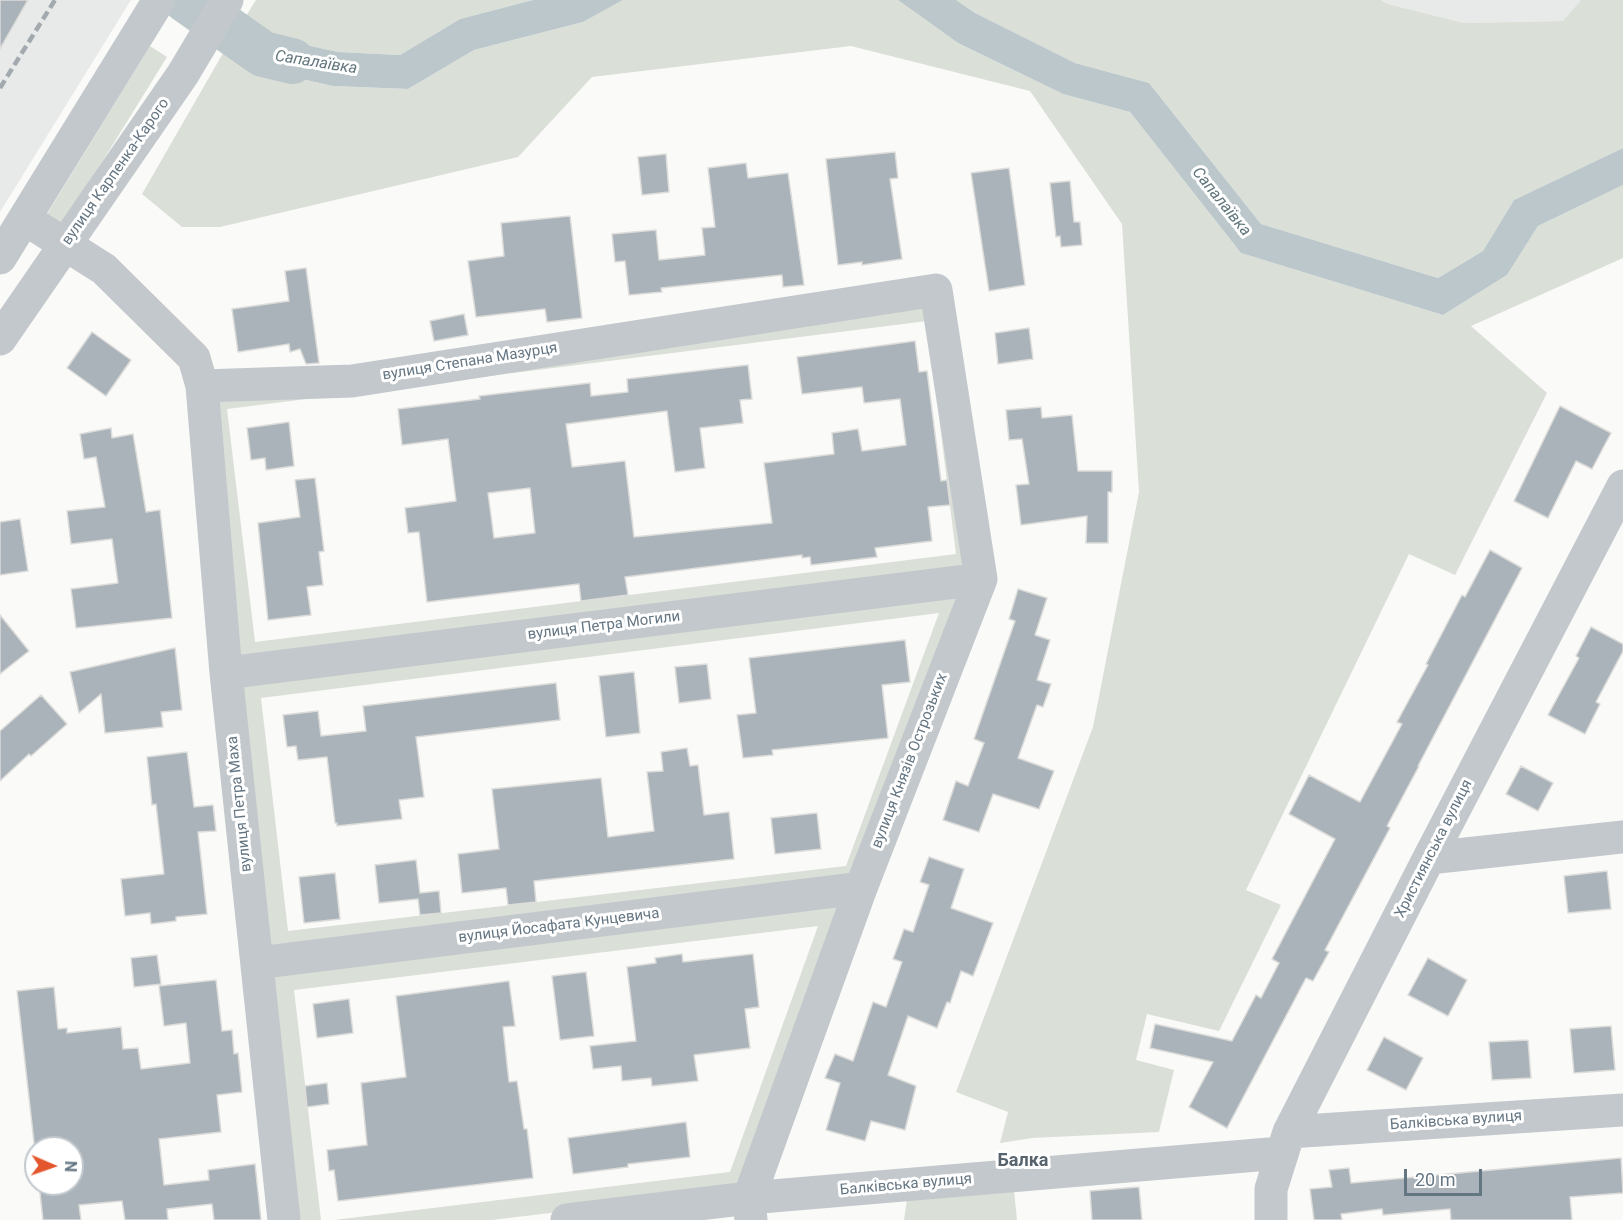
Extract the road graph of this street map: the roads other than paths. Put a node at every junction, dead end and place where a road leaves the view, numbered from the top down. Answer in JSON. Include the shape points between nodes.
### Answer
{"nodes":[{"id":1,"x":159,"y":0,"type":"edge"},
{"id":2,"x":226,"y":1,"type":"edge"},
{"id":3,"x":25,"y":219,"type":"junction"},
{"id":4,"x":65,"y":245,"type":"junction"},
{"id":5,"x":0,"y":258,"type":"edge"},
{"id":6,"x":0,"y":339,"type":"edge"},
{"id":7,"x":202,"y":386,"type":"junction"},
{"id":8,"x":1623,"y":486,"type":"edge"},
{"id":9,"x":981,"y":579,"type":"junction"},
{"id":10,"x":226,"y":673,"type":"junction"},
{"id":11,"x":1623,"y":837,"type":"edge"},
{"id":12,"x":1429,"y":858,"type":"junction"},
{"id":13,"x":861,"y":888,"type":"junction"},
{"id":14,"x":257,"y":963,"type":"junction"},
{"id":15,"x":1623,"y":1110,"type":"edge"},
{"id":16,"x":1285,"y":1143,"type":"junction"},
{"id":17,"x":750,"y":1209,"type":"edge"},
{"id":18,"x":284,"y":1220,"type":"edge"},
{"id":19,"x":567,"y":1220,"type":"edge"},
{"id":20,"x":1271,"y":1220,"type":"edge"}],
"edges":[{"from":1,"to":3,"type":"street"},
{"from":2,"to":4,"type":"street","name":"вулиця Карпенка-Карого","via":[[183,74]]},
{"from":3,"to":4,"type":"street"},
{"from":3,"to":5,"type":"street"},
{"from":4,"to":6,"type":"street","name":"вулиця Карпенка-Карого"},
{"from":4,"to":7,"type":"street","via":[[104,269],[194,358]]},
{"from":7,"to":9,"type":"street","name":"вулиця Степана Мазурця","via":[[352,381],[936,290]]},
{"from":7,"to":10,"type":"street","name":"вулиця Петра Маха"},
{"from":8,"to":12,"type":"street","name":"Християнська вулиця"},
{"from":9,"to":10,"type":"street","name":"вулиця Петра Могили"},
{"from":9,"to":13,"type":"street","name":"вулиця Князів Острозьких"},
{"from":10,"to":14,"type":"street","name":"вулиця Петра Маха"},
{"from":11,"to":12,"type":"street"},
{"from":12,"to":16,"type":"street","name":"Християнська вулиця"},
{"from":13,"to":14,"type":"street","name":"вулиця Йосафата Кунцевича"},
{"from":13,"to":17,"type":"street","name":"вулиця Князів Острозьких"},
{"from":14,"to":18,"type":"street","name":"вулиця Петра Маха"},
{"from":15,"to":16,"type":"street","name":"Балківська вулиця"},
{"from":16,"to":17,"type":"street","name":"Балківська вулиця"},
{"from":16,"to":20,"type":"street","name":"Християнська вулиця","via":[[1271,1190]]},
{"from":17,"to":19,"type":"street","name":"Балківська вулиця"}]}
